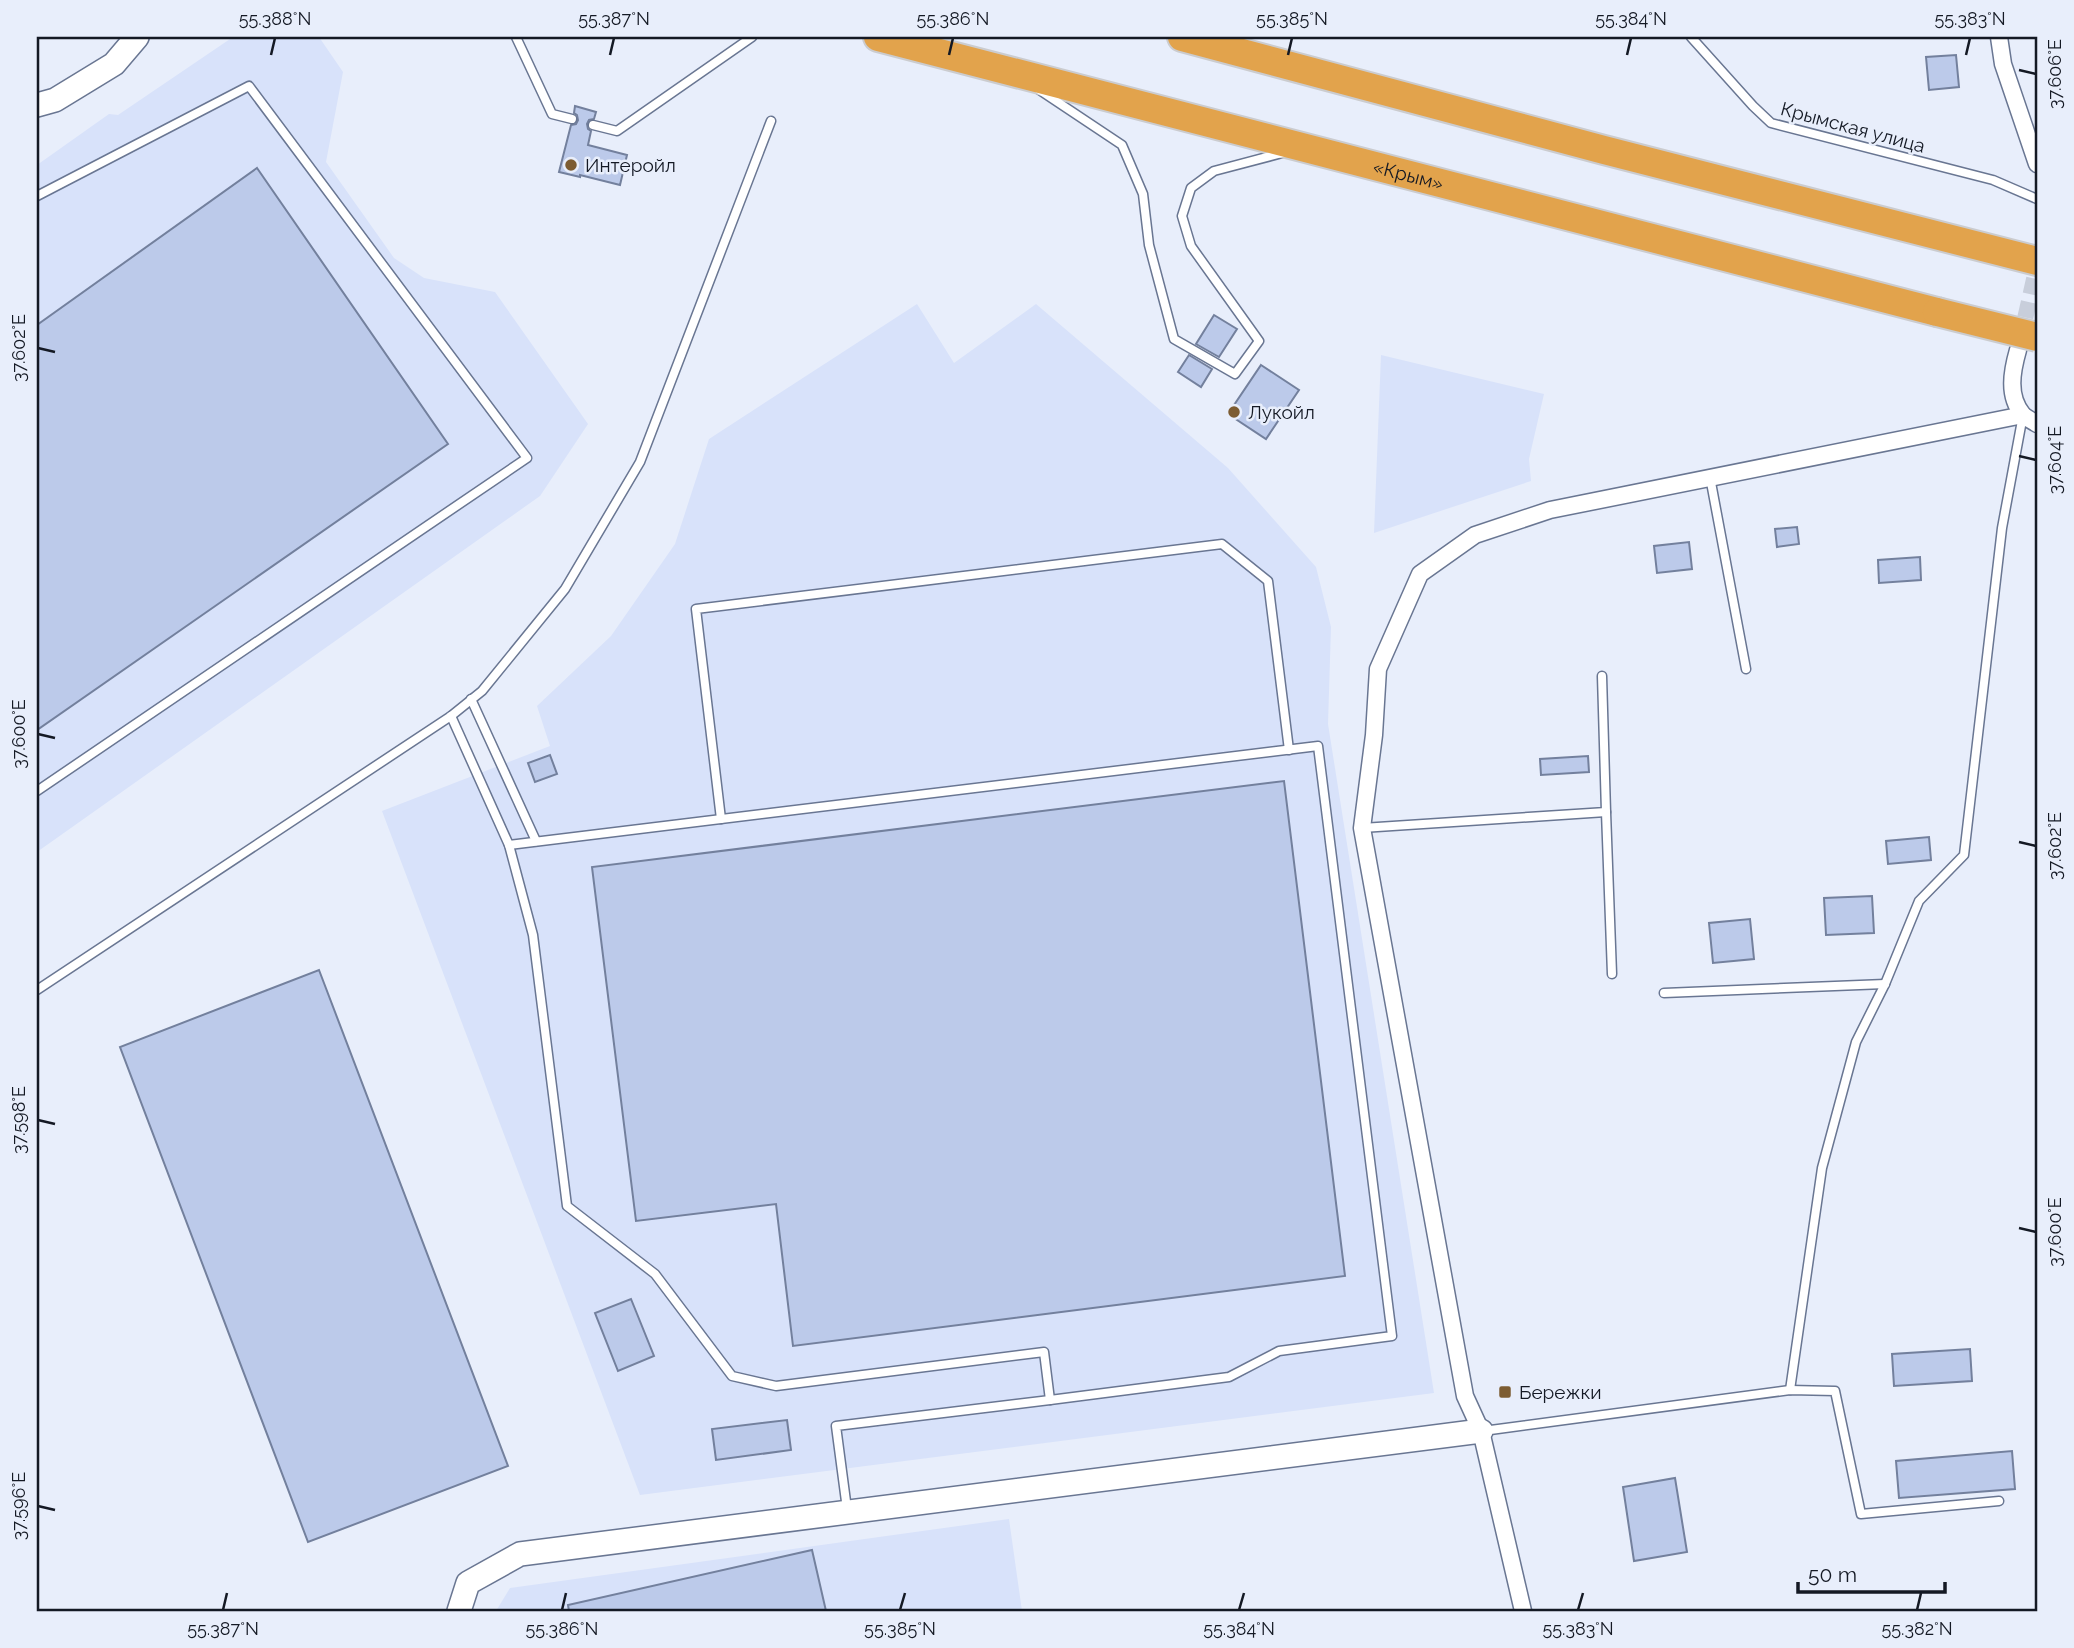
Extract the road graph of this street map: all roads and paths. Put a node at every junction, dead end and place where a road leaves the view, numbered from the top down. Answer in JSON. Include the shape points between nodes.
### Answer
{"nodes":[{"id":1,"x":137,"y":37,"type":"edge"},
{"id":2,"x":516,"y":37,"type":"edge"},
{"id":3,"x":752,"y":37,"type":"edge"},
{"id":4,"x":878,"y":37,"type":"edge"},
{"id":5,"x":1182,"y":37,"type":"edge"},
{"id":6,"x":1690,"y":37,"type":"edge"},
{"id":7,"x":1999,"y":37,"type":"edge"},
{"id":8,"x":1009,"y":70,"type":"junction"},
{"id":9,"x":37,"y":105,"type":"edge"},
{"id":10,"x":572,"y":119,"type":"dead end"},
{"id":11,"x":771,"y":121,"type":"dead end"},
{"id":12,"x":593,"y":125,"type":"dead end"},
{"id":13,"x":1305,"y":147,"type":"junction"},
{"id":14,"x":2037,"y":164,"type":"edge"},
{"id":15,"x":37,"y":195,"type":"edge"},
{"id":16,"x":2037,"y":199,"type":"edge"},
{"id":17,"x":2037,"y":261,"type":"edge"},
{"id":18,"x":2028,"y":344,"type":"edge"},
{"id":19,"x":2030,"y":420,"type":"edge"},
{"id":20,"x":1710,"y":478,"type":"junction"},
{"id":21,"x":1746,"y":669,"type":"dead end"},
{"id":22,"x":1602,"y":676,"type":"dead end"},
{"id":23,"x":471,"y":699,"type":"junction"},
{"id":24,"x":451,"y":716,"type":"junction"},
{"id":25,"x":1289,"y":750,"type":"junction"},
{"id":26,"x":37,"y":791,"type":"edge"},
{"id":27,"x":1606,"y":812,"type":"junction"},
{"id":28,"x":721,"y":819,"type":"junction"},
{"id":29,"x":1362,"y":828,"type":"junction"},
{"id":30,"x":536,"y":841,"type":"junction"},
{"id":31,"x":509,"y":845,"type":"junction"},
{"id":32,"x":1612,"y":974,"type":"dead end"},
{"id":33,"x":1885,"y":984,"type":"junction"},
{"id":34,"x":37,"y":990,"type":"edge"},
{"id":35,"x":1664,"y":993,"type":"dead end"},
{"id":36,"x":1790,"y":1390,"type":"junction"},
{"id":37,"x":1050,"y":1399,"type":"junction"},
{"id":38,"x":1481,"y":1431,"type":"junction"},
{"id":39,"x":1999,"y":1501,"type":"dead end"},
{"id":40,"x":847,"y":1512,"type":"junction"},
{"id":41,"x":459,"y":1611,"type":"edge"},
{"id":42,"x":1523,"y":1611,"type":"edge"}],
"edges":[{"from":1,"to":9,"type":"street","via":[[114,64],[55,100]]},
{"from":2,"to":10,"type":"lane","via":[[552,114]]},
{"from":3,"to":12,"type":"lane","via":[[617,131]]},
{"from":4,"to":8,"type":"highway","name":"«Крым»"},
{"from":5,"to":17,"type":"highway"},
{"from":6,"to":16,"type":"lane","name":"Крымская улица","via":[[1771,123],[1993,180]]},
{"from":7,"to":14,"type":"street","via":[[2003,64]]},
{"from":8,"to":13,"type":"highway","name":"«Крым»"},
{"from":8,"to":13,"type":"lane","via":[[1122,145],[1143,194],[1149,245],[1174,339],[1235,374],[1259,341],[1191,246],[1182,216],[1191,188],[1214,171]]},
{"from":11,"to":23,"type":"lane","via":[[640,462],[565,589]]},
{"from":13,"to":18,"type":"highway","name":"«Крым»","bridge":true,"via":[[1937,312]]},
{"from":15,"to":26,"type":"lane","via":[[249,86],[527,458]]},
{"from":18,"to":19,"type":"street","via":[[2011,373],[2013,397]]},
{"from":19,"to":20,"type":"street"},
{"from":19,"to":33,"type":"lane","via":[[2002,528],[1964,855],[1919,901]]},
{"from":20,"to":21,"type":"lane"},
{"from":20,"to":29,"type":"street","via":[[1550,510],[1475,534],[1420,574],[1378,669]]},
{"from":22,"to":27,"type":"lane"},
{"from":23,"to":24,"type":"lane"},
{"from":23,"to":30,"type":"lane"},
{"from":24,"to":31,"type":"lane"},
{"from":24,"to":34,"type":"lane"},
{"from":25,"to":28,"type":"lane"},
{"from":25,"to":28,"type":"lane","via":[[1268,581],[1222,544],[696,609]]},
{"from":25,"to":37,"type":"lane","via":[[1318,746],[1392,1336],[1279,1350],[1229,1377]]},
{"from":27,"to":29,"type":"lane"},
{"from":27,"to":32,"type":"lane"},
{"from":28,"to":30,"type":"lane"},
{"from":29,"to":38,"type":"street","via":[[1465,1396]]},
{"from":30,"to":31,"type":"lane"},
{"from":31,"to":37,"type":"lane","via":[[533,935],[567,1206],[655,1275],[732,1376],[776,1386],[1044,1352]]},
{"from":33,"to":35,"type":"lane"},
{"from":33,"to":36,"type":"lane","via":[[1856,1042],[1822,1168]]},
{"from":36,"to":38,"type":"lane"},
{"from":36,"to":39,"type":"lane","via":[[1835,1391],[1861,1514]]},
{"from":37,"to":40,"type":"lane","via":[[836,1426]]},
{"from":38,"to":40,"type":"street"},
{"from":38,"to":42,"type":"street"},
{"from":40,"to":41,"type":"street","via":[[520,1554],[468,1583]]}]}
